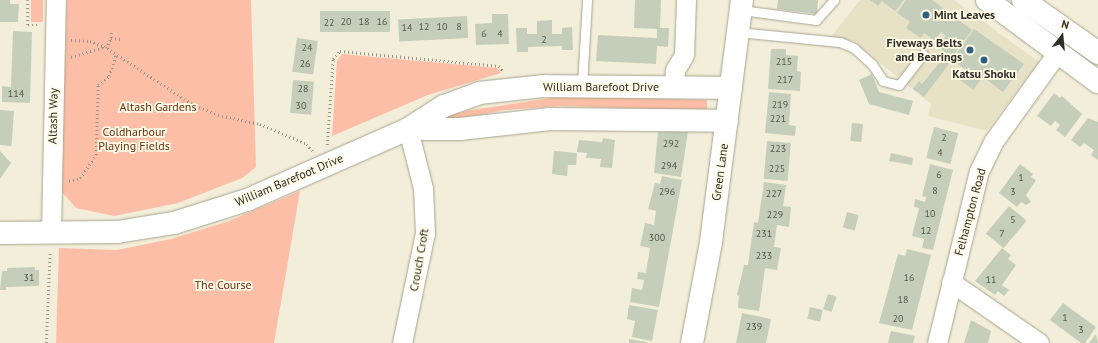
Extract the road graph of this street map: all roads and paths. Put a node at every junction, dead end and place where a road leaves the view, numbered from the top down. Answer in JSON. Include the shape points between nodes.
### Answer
{"nodes":[{"id":1,"x":28,"y":0,"type":"edge"},
{"id":2,"x":56,"y":0,"type":"edge"},
{"id":3,"x":587,"y":0,"type":"edge"},
{"id":4,"x":686,"y":0,"type":"edge"},
{"id":5,"x":834,"y":0,"type":"edge"},
{"id":6,"x":987,"y":0,"type":"edge"},
{"id":7,"x":1028,"y":1,"type":"edge"},
{"id":8,"x":741,"y":5,"type":"edge"},
{"id":9,"x":111,"y":31,"type":"dead end"},
{"id":10,"x":55,"y":32,"type":"junction"},
{"id":11,"x":738,"y":32,"type":"junction"},
{"id":12,"x":111,"y":38,"type":"junction"},
{"id":13,"x":122,"y":39,"type":"dead end"},
{"id":14,"x":105,"y":47,"type":"junction"},
{"id":15,"x":1057,"y":53,"type":"junction"},
{"id":16,"x":1098,"y":53,"type":"edge"},
{"id":17,"x":116,"y":54,"type":"junction"},
{"id":18,"x":923,"y":54,"type":"dead end"},
{"id":19,"x":54,"y":63,"type":"junction"},
{"id":20,"x":1098,"y":82,"type":"edge"},
{"id":21,"x":582,"y":85,"type":"junction"},
{"id":22,"x":674,"y":87,"type":"junction"},
{"id":23,"x":516,"y":88,"type":"junction"},
{"id":24,"x":731,"y":88,"type":"junction"},
{"id":25,"x":727,"y":121,"type":"junction"},
{"id":26,"x":408,"y":129,"type":"junction"},
{"id":27,"x":326,"y":165,"type":"junction"},
{"id":28,"x":52,"y":182,"type":"junction"},
{"id":29,"x":51,"y":232,"type":"junction"},
{"id":30,"x":0,"y":233,"type":"edge"},
{"id":31,"x":951,"y":282,"type":"junction"},
{"id":32,"x":46,"y":343,"type":"edge"},
{"id":33,"x":402,"y":343,"type":"edge"},
{"id":34,"x":692,"y":343,"type":"edge"},
{"id":35,"x":937,"y":343,"type":"edge"},
{"id":36,"x":1039,"y":343,"type":"edge"}],
"edges":[{"from":1,"to":10,"type":"path","via":[[28,25]]},
{"from":2,"to":10,"type":"street","name":"Altash Way"},
{"from":3,"to":21,"type":"lane"},
{"from":4,"to":22,"type":"street","via":[[684,55],[675,70]]},
{"from":5,"to":8,"type":"lane","via":[[816,20]]},
{"from":6,"to":15,"type":"main road"},
{"from":7,"to":16,"type":"main road"},
{"from":8,"to":11,"type":"main road","name":"Green Lane"},
{"from":9,"to":12,"type":"path"},
{"from":10,"to":14,"type":"path"},
{"from":10,"to":19,"type":"street","name":"Altash Way"},
{"from":11,"to":18,"type":"lane","via":[[840,42],[854,48],[872,64],[883,81],[899,85]]},
{"from":11,"to":24,"type":"main road","name":"Green Lane"},
{"from":12,"to":13,"type":"path"},
{"from":12,"to":14,"type":"path"},
{"from":14,"to":17,"type":"path"},
{"from":14,"to":19,"type":"path"},
{"from":15,"to":20,"type":"main road"},
{"from":15,"to":31,"type":"street","name":"Felhampton Road","via":[[993,142],[979,171]]},
{"from":17,"to":27,"type":"path","via":[[192,104],[218,115],[260,124],[307,144]]},
{"from":17,"to":28,"type":"path","via":[[109,76],[98,85],[97,144],[93,160],[80,178]]},
{"from":19,"to":28,"type":"street","name":"Altash Way"},
{"from":21,"to":22,"type":"main road","name":"William Barefoot Drive"},
{"from":21,"to":23,"type":"main road","name":"William Barefoot Drive"},
{"from":22,"to":24,"type":"main road","name":"William Barefoot Drive"},
{"from":23,"to":26,"type":"main road","name":"William Barefoot Drive","via":[[479,94],[444,106]]},
{"from":23,"to":27,"type":"path","via":[[499,66],[340,51],[333,59]]},
{"from":24,"to":25,"type":"main road","name":"Green Lane"},
{"from":25,"to":26,"type":"main road","name":"William Barefoot Drive","via":[[550,119],[460,129]]},
{"from":25,"to":34,"type":"main road","name":"Green Lane","via":[[711,242]]},
{"from":26,"to":27,"type":"main road","name":"William Barefoot Drive"},
{"from":26,"to":33,"type":"street","name":"Crouch Croft","via":[[423,188],[425,233]]},
{"from":27,"to":29,"type":"main road","name":"William Barefoot Drive","via":[[247,200],[174,223],[117,232]]},
{"from":28,"to":29,"type":"street","name":"Altash Way"},
{"from":29,"to":30,"type":"main road","name":"William Barefoot Drive"},
{"from":29,"to":32,"type":"path"},
{"from":31,"to":35,"type":"street","name":"Felhampton Road"},
{"from":31,"to":36,"type":"street"}]}
